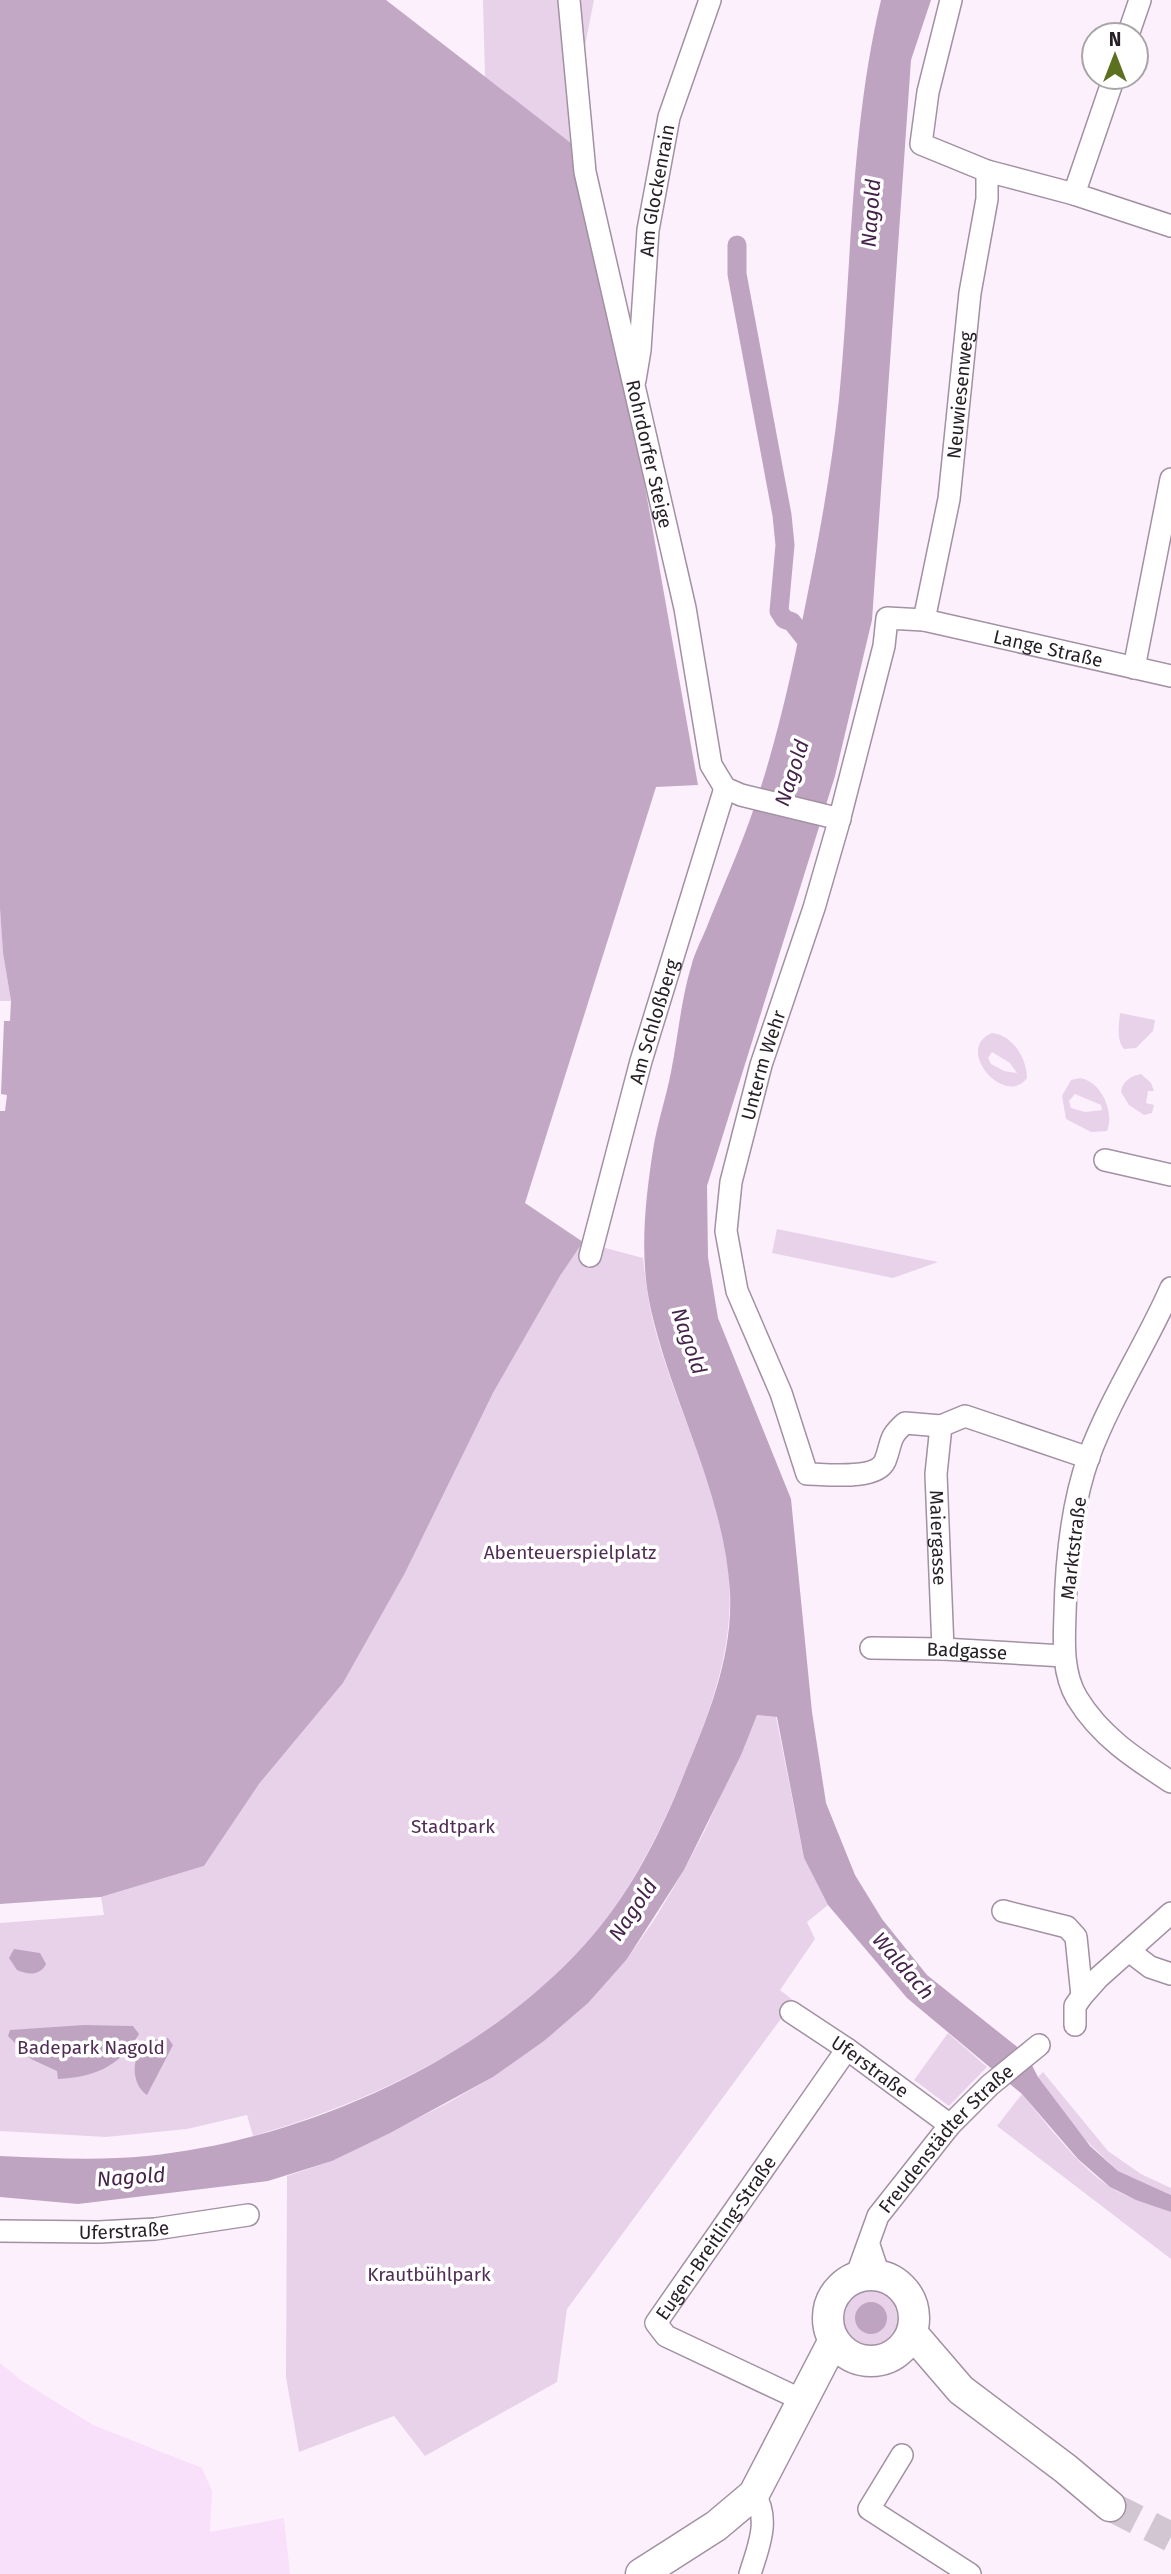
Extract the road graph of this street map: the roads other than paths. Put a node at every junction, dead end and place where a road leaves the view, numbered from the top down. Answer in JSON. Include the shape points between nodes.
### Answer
{"nodes":[{"id":1,"x":569,"y":0,"type":"edge"},
{"id":2,"x":710,"y":0,"type":"edge"},
{"id":3,"x":951,"y":0,"type":"edge"},
{"id":4,"x":1140,"y":0,"type":"edge"},
{"id":5,"x":1133,"y":21,"type":"edge"},
{"id":6,"x":1109,"y":91,"type":"edge"},
{"id":7,"x":987,"y":171,"type":"junction"},
{"id":8,"x":1074,"y":194,"type":"junction"},
{"id":9,"x":1171,"y":226,"type":"edge"},
{"id":10,"x":633,"y":389,"type":"junction"},
{"id":11,"x":1171,"y":479,"type":"edge"},
{"id":12,"x":924,"y":620,"type":"junction"},
{"id":13,"x":1134,"y":668,"type":"junction"},
{"id":14,"x":1171,"y":676,"type":"edge"},
{"id":15,"x":733,"y":791,"type":"junction"},
{"id":16,"x":832,"y":817,"type":"junction"},
{"id":17,"x":1105,"y":1160,"type":"dead end"},
{"id":18,"x":1171,"y":1175,"type":"edge"},
{"id":19,"x":590,"y":1256,"type":"dead end"},
{"id":20,"x":1171,"y":1288,"type":"edge"},
{"id":21,"x":941,"y":1426,"type":"junction"},
{"id":22,"x":1089,"y":1458,"type":"junction"},
{"id":23,"x":871,"y":1648,"type":"dead end"},
{"id":24,"x":943,"y":1649,"type":"junction"},
{"id":25,"x":1064,"y":1656,"type":"junction"},
{"id":26,"x":1171,"y":1782,"type":"edge"},
{"id":27,"x":1003,"y":1911,"type":"dead end"},
{"id":28,"x":1171,"y":1913,"type":"edge"},
{"id":29,"x":1129,"y":1951,"type":"junction"},
{"id":30,"x":1171,"y":1974,"type":"edge"},
{"id":31,"x":1082,"y":1996,"type":"junction"},
{"id":32,"x":791,"y":2012,"type":"dead end"},
{"id":33,"x":1075,"y":2025,"type":"dead end"},
{"id":34,"x":847,"y":2049,"type":"junction"},
{"id":35,"x":1033,"y":2049,"type":"dead end"},
{"id":36,"x":950,"y":2124,"type":"junction"},
{"id":37,"x":248,"y":2215,"type":"dead end"},
{"id":38,"x":0,"y":2231,"type":"edge"},
{"id":39,"x":867,"y":2276,"type":"junction"},
{"id":40,"x":903,"y":2344,"type":"junction"},
{"id":41,"x":843,"y":2348,"type":"junction"},
{"id":42,"x":804,"y":2401,"type":"junction"},
{"id":43,"x":902,"y":2455,"type":"dead end"},
{"id":44,"x":754,"y":2494,"type":"junction"},
{"id":45,"x":1110,"y":2507,"type":"tunnel mouth"},
{"id":46,"x":641,"y":2574,"type":"edge"},
{"id":47,"x":750,"y":2574,"type":"edge"},
{"id":48,"x":970,"y":2574,"type":"edge"}],
"edges":[{"from":1,"to":10,"type":"street","name":"Rohrdorfer Steige","via":[[585,172]]},
{"from":2,"to":10,"type":"street","name":"Am Glockenrain","via":[[669,117],[648,230]]},
{"from":3,"to":7,"type":"street","via":[[928,92],[921,144]]},
{"from":4,"to":5,"type":"street"},
{"from":6,"to":8,"type":"street"},
{"from":7,"to":8,"type":"street"},
{"from":7,"to":12,"type":"street","name":"Neuwiesenweg","via":[[949,499]]},
{"from":8,"to":9,"type":"street"},
{"from":10,"to":15,"type":"street","name":"Rohrdorfer Steige","via":[[685,608],[711,765]]},
{"from":11,"to":13,"type":"street"},
{"from":12,"to":13,"type":"street","name":"Lange Straße"},
{"from":12,"to":16,"type":"street","name":"Unterm Wehr","via":[[887,618],[884,646]]},
{"from":13,"to":14,"type":"street","name":"Lange Straße"},
{"from":15,"to":16,"type":"street"},
{"from":15,"to":19,"type":"street","name":"Am Schloßberg","via":[[641,1061]]},
{"from":16,"to":21,"type":"street","name":"Unterm Wehr","via":[[814,908],[761,1065],[731,1182],[726,1231],[737,1291],[781,1393],[807,1474],[878,1470],[893,1434],[905,1423]]},
{"from":17,"to":18,"type":"street"},
{"from":20,"to":22,"type":"street","name":"Marktstraße"},
{"from":21,"to":22,"type":"street","via":[[965,1416]]},
{"from":21,"to":24,"type":"street","name":"Maiergasse","via":[[936,1474]]},
{"from":22,"to":25,"type":"street","name":"Marktstraße","via":[[1069,1547]]},
{"from":23,"to":24,"type":"street","name":"Badgasse"},
{"from":24,"to":25,"type":"street","name":"Badgasse"},
{"from":25,"to":26,"type":"street","name":"Marktstraße","via":[[1075,1695],[1098,1727],[1124,1752]]},
{"from":27,"to":31,"type":"street","via":[[1067,1927],[1076,1937]]},
{"from":28,"to":29,"type":"street"},
{"from":29,"to":30,"type":"street","via":[[1150,1967]]},
{"from":29,"to":31,"type":"street"},
{"from":31,"to":33,"type":"street","via":[[1075,2006]]},
{"from":32,"to":34,"type":"street","name":"Uferstraße"},
{"from":34,"to":36,"type":"street","name":"Uferstraße"},
{"from":34,"to":42,"type":"street","name":"Eugen-Breitling-Straße","via":[[656,2322],[666,2336]]},
{"from":35,"to":36,"type":"street","name":"Freudenstädter Straße"},
{"from":36,"to":39,"type":"street","name":"Freudenstädter Straße","via":[[878,2216],[869,2245]]},
{"from":37,"to":38,"type":"street","name":"Uferstraße","via":[[155,2229]]},
{"from":39,"to":40,"type":"street","via":[[892,2280],[911,2299],[915,2312]]},
{"from":39,"to":41,"type":"street","via":[[846,2283],[832,2300],[829,2327]]},
{"from":40,"to":41,"type":"street","via":[[880,2361],[865,2361]]},
{"from":40,"to":45,"type":"street"},
{"from":41,"to":42,"type":"street"},
{"from":42,"to":44,"type":"street"},
{"from":43,"to":48,"type":"street","via":[[869,2509]]},
{"from":44,"to":46,"type":"street","via":[[716,2526]]},
{"from":44,"to":47,"type":"street","via":[[761,2504],[763,2528]]}]}
